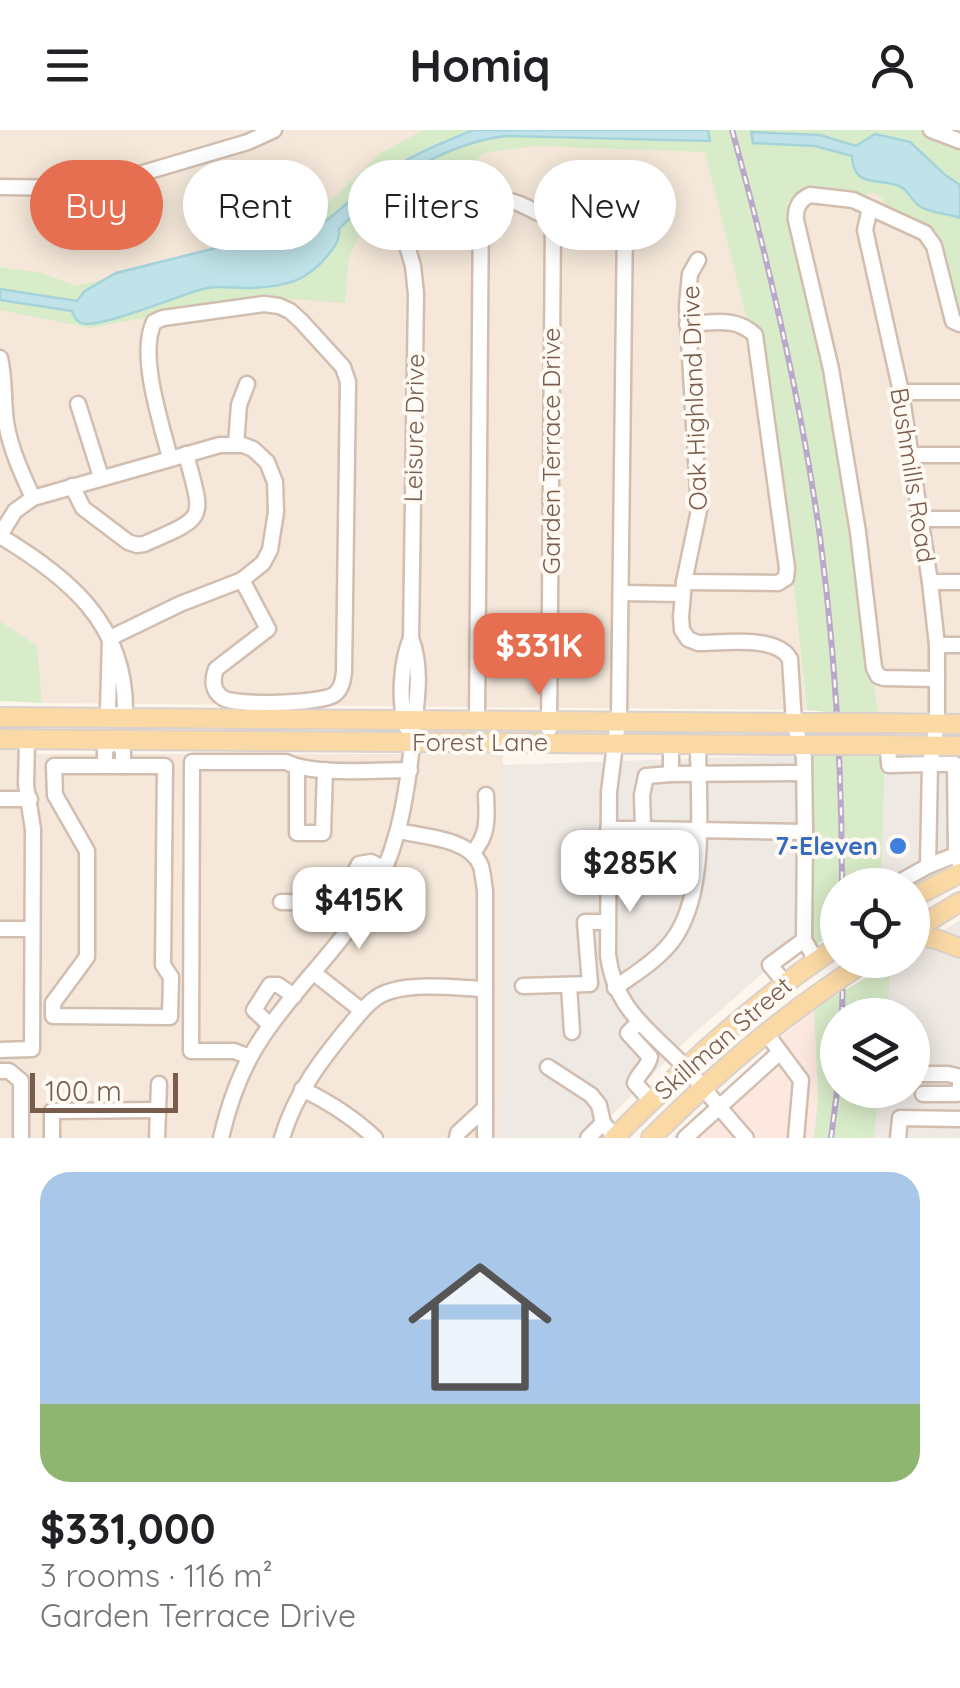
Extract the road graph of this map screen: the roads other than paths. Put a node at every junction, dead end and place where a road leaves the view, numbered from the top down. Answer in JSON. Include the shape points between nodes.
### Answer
{"nodes":[{"id":1,"x":274,"y":130,"type":"edge"},
{"id":2,"x":931,"y":130,"type":"edge"},
{"id":3,"x":960,"y":141,"type":"edge"},
{"id":4,"x":0,"y":186,"type":"edge"},
{"id":5,"x":870,"y":208,"type":"junction"},
{"id":6,"x":408,"y":250,"type":"edge"},
{"id":7,"x":481,"y":250,"type":"edge"},
{"id":8,"x":553,"y":250,"type":"edge"},
{"id":9,"x":625,"y":250,"type":"edge"},
{"id":10,"x":698,"y":260,"type":"dead end"},
{"id":11,"x":687,"y":324,"type":"junction"},
{"id":12,"x":960,"y":324,"type":"edge"},
{"id":13,"x":0,"y":358,"type":"edge"},
{"id":14,"x":247,"y":384,"type":"dead end"},
{"id":15,"x":902,"y":392,"type":"junction"},
{"id":16,"x":960,"y":392,"type":"edge"},
{"id":17,"x":78,"y":404,"type":"dead end"},
{"id":18,"x":236,"y":444,"type":"junction"},
{"id":19,"x":186,"y":454,"type":"junction"},
{"id":20,"x":912,"y":455,"type":"junction"},
{"id":21,"x":960,"y":455,"type":"edge"},
{"id":22,"x":170,"y":458,"type":"junction"},
{"id":23,"x":101,"y":477,"type":"junction"},
{"id":24,"x":72,"y":486,"type":"junction"},
{"id":25,"x":33,"y":498,"type":"junction"},
{"id":26,"x":922,"y":518,"type":"junction"},
{"id":27,"x":960,"y":519,"type":"edge"},
{"id":28,"x":0,"y":535,"type":"edge"},
{"id":29,"x":242,"y":580,"type":"junction"},
{"id":30,"x":930,"y":582,"type":"junction"},
{"id":31,"x":960,"y":582,"type":"edge"},
{"id":32,"x":683,"y":588,"type":"junction"},
{"id":33,"x":621,"y":593,"type":"junction"},
{"id":34,"x":110,"y":638,"type":"junction"},
{"id":35,"x":937,"y":645,"type":"junction"},
{"id":36,"x":960,"y":645,"type":"edge"},
{"id":37,"x":937,"y":679,"type":"junction"},
{"id":38,"x":335,"y":694,"type":"junction"},
{"id":39,"x":0,"y":718,"type":"edge"},
{"id":40,"x":116,"y":718,"type":"junction"},
{"id":41,"x":344,"y":718,"type":"junction"},
{"id":42,"x":410,"y":720,"type":"junction"},
{"id":43,"x":477,"y":720,"type":"junction"},
{"id":44,"x":549,"y":722,"type":"junction"},
{"id":45,"x":619,"y":722,"type":"junction"},
{"id":46,"x":802,"y":722,"type":"junction"},
{"id":47,"x":937,"y":724,"type":"junction"},
{"id":48,"x":960,"y":724,"type":"edge"},
{"id":49,"x":0,"y":738,"type":"edge"},
{"id":50,"x":27,"y":740,"type":"junction"},
{"id":51,"x":114,"y":740,"type":"junction"},
{"id":52,"x":165,"y":740,"type":"junction"},
{"id":53,"x":412,"y":742,"type":"junction"},
{"id":54,"x":549,"y":742,"type":"junction"},
{"id":55,"x":616,"y":743,"type":"junction"},
{"id":56,"x":672,"y":744,"type":"junction"},
{"id":57,"x":698,"y":744,"type":"junction"},
{"id":58,"x":805,"y":744,"type":"junction"},
{"id":59,"x":933,"y":755,"type":"junction"},
{"id":60,"x":958,"y":758,"type":"edge"},
{"id":61,"x":105,"y":766,"type":"junction"},
{"id":62,"x":123,"y":766,"type":"junction"},
{"id":63,"x":165,"y":766,"type":"junction"},
{"id":64,"x":297,"y":768,"type":"junction"},
{"id":65,"x":326,"y":770,"type":"junction"},
{"id":66,"x":410,"y":770,"type":"junction"},
{"id":67,"x":804,"y":773,"type":"junction"},
{"id":68,"x":671,"y":774,"type":"junction"},
{"id":69,"x":698,"y":774,"type":"junction"},
{"id":70,"x":486,"y":794,"type":"dead end"},
{"id":71,"x":0,"y":799,"type":"edge"},
{"id":72,"x":30,"y":799,"type":"junction"},
{"id":73,"x":608,"y":829,"type":"junction"},
{"id":74,"x":643,"y":829,"type":"junction"},
{"id":75,"x":698,"y":830,"type":"junction"},
{"id":76,"x":399,"y":832,"type":"junction"},
{"id":77,"x":805,"y":832,"type":"junction"},
{"id":78,"x":472,"y":852,"type":"junction"},
{"id":79,"x":959,"y":861,"type":"edge"},
{"id":80,"x":928,"y":866,"type":"junction"},
{"id":81,"x":924,"y":868,"type":"edge"},
{"id":82,"x":385,"y":869,"type":"junction"},
{"id":83,"x":930,"y":884,"type":"edge"},
{"id":84,"x":280,"y":902,"type":"dead end"},
{"id":85,"x":340,"y":902,"type":"junction"},
{"id":86,"x":960,"y":902,"type":"edge"},
{"id":87,"x":357,"y":918,"type":"junction"},
{"id":88,"x":930,"y":921,"type":"edge"},
{"id":89,"x":608,"y":922,"type":"junction"},
{"id":90,"x":0,"y":928,"type":"edge"},
{"id":91,"x":32,"y":928,"type":"junction"},
{"id":92,"x":930,"y":938,"type":"edge"},
{"id":93,"x":804,"y":940,"type":"junction"},
{"id":94,"x":960,"y":948,"type":"edge"},
{"id":95,"x":820,"y":949,"type":"edge"},
{"id":96,"x":820,"y":958,"type":"edge"},
{"id":97,"x":314,"y":973,"type":"junction"},
{"id":98,"x":841,"y":978,"type":"edge"},
{"id":99,"x":590,"y":984,"type":"junction"},
{"id":100,"x":614,"y":984,"type":"junction"},
{"id":101,"x":781,"y":985,"type":"junction"},
{"id":102,"x":523,"y":986,"type":"dead end"},
{"id":103,"x":569,"y":986,"type":"junction"},
{"id":104,"x":485,"y":989,"type":"junction"},
{"id":105,"x":294,"y":996,"type":"junction"},
{"id":106,"x":362,"y":1010,"type":"junction"},
{"id":107,"x":794,"y":1010,"type":"junction"},
{"id":108,"x":640,"y":1022,"type":"junction"},
{"id":109,"x":270,"y":1026,"type":"junction"},
{"id":110,"x":572,"y":1032,"type":"dead end"},
{"id":111,"x":766,"y":1033,"type":"junction"},
{"id":112,"x":0,"y":1050,"type":"edge"},
{"id":113,"x":780,"y":1052,"type":"junction"},
{"id":114,"x":250,"y":1057,"type":"junction"},
{"id":115,"x":548,"y":1067,"type":"dead end"},
{"id":116,"x":685,"y":1068,"type":"junction"},
{"id":117,"x":0,"y":1071,"type":"edge"},
{"id":118,"x":930,"y":1074,"type":"edge"},
{"id":119,"x":159,"y":1084,"type":"dead end"},
{"id":120,"x":702,"y":1087,"type":"junction"},
{"id":121,"x":302,"y":1089,"type":"junction"},
{"id":122,"x":930,"y":1094,"type":"edge"},
{"id":123,"x":652,"y":1101,"type":"junction"},
{"id":124,"x":485,"y":1108,"type":"junction"},
{"id":125,"x":719,"y":1108,"type":"junction"},
{"id":126,"x":158,"y":1110,"type":"junction"},
{"id":127,"x":960,"y":1118,"type":"edge"},
{"id":128,"x":611,"y":1133,"type":"edge"},
{"id":129,"x":21,"y":1138,"type":"edge"},
{"id":130,"x":52,"y":1138,"type":"edge"},
{"id":131,"x":158,"y":1138,"type":"edge"},
{"id":132,"x":220,"y":1138,"type":"edge"},
{"id":133,"x":282,"y":1138,"type":"edge"},
{"id":134,"x":374,"y":1138,"type":"edge"},
{"id":135,"x":457,"y":1138,"type":"edge"},
{"id":136,"x":485,"y":1138,"type":"edge"},
{"id":137,"x":588,"y":1138,"type":"edge"},
{"id":138,"x":650,"y":1138,"type":"edge"},
{"id":139,"x":685,"y":1138,"type":"edge"},
{"id":140,"x":746,"y":1138,"type":"edge"},
{"id":141,"x":796,"y":1138,"type":"edge"},
{"id":142,"x":898,"y":1138,"type":"edge"}],
"edges":[{"from":1,"to":4,"type":"street","via":[[102,186]]},
{"from":2,"to":3,"type":"street"},
{"from":5,"to":12,"type":"street","via":[[930,238]]},
{"from":5,"to":15,"type":"street","name":"Bushmills Road","via":[[865,230]]},
{"from":5,"to":37,"type":"street","via":[[810,196],[798,204],[796,220],[831,369],[874,668],[884,678]]},
{"from":6,"to":42,"type":"street","name":"Leisure Drive","via":[[416,294],[411,638],[404,659]]},
{"from":7,"to":43,"type":"street"},
{"from":8,"to":44,"type":"street","name":"Garden Terrace Drive"},
{"from":9,"to":33,"type":"street"},
{"from":10,"to":11,"type":"street","name":"Oak Highland Drive","via":[[687,289]]},
{"from":11,"to":32,"type":"street","name":"Oak Highland Drive","via":[[699,510]]},
{"from":11,"to":32,"type":"street","via":[[733,322],[754,336],[787,568],[778,583]]},
{"from":13,"to":25,"type":"street","via":[[7,428]]},
{"from":14,"to":18,"type":"street"},
{"from":15,"to":16,"type":"street"},
{"from":15,"to":20,"type":"street","name":"Bushmills Road"},
{"from":17,"to":23,"type":"street"},
{"from":18,"to":19,"type":"street"},
{"from":18,"to":29,"type":"street","via":[[267,462],[275,482],[270,550]]},
{"from":19,"to":22,"type":"street"},
{"from":19,"to":24,"type":"street","via":[[197,512],[188,525],[144,544],[128,542],[83,508]]},
{"from":20,"to":21,"type":"street"},
{"from":20,"to":26,"type":"street","name":"Bushmills Road"},
{"from":22,"to":23,"type":"street"},
{"from":22,"to":38,"type":"street","via":[[150,375],[154,322],[279,306],[343,366],[344,672]]},
{"from":23,"to":24,"type":"street"},
{"from":24,"to":25,"type":"street"},
{"from":25,"to":28,"type":"street","via":[[15,510]]},
{"from":26,"to":27,"type":"street"},
{"from":26,"to":30,"type":"street","name":"Bushmills Road"},
{"from":28,"to":34,"type":"street","via":[[67,582]]},
{"from":29,"to":34,"type":"street"},
{"from":29,"to":38,"type":"street","via":[[268,630],[216,669],[213,684],[222,697],[310,702]]},
{"from":30,"to":31,"type":"street"},
{"from":30,"to":35,"type":"street","name":"Bushmills Road"},
{"from":32,"to":33,"type":"street"},
{"from":32,"to":46,"type":"street","name":"Oak Highland Drive","via":[[682,630],[688,639],[767,643],[786,652]]},
{"from":33,"to":45,"type":"street"},
{"from":34,"to":40,"type":"street","via":[[108,708]]},
{"from":35,"to":36,"type":"street"},
{"from":35,"to":37,"type":"street","name":"Bushmills Road"},
{"from":37,"to":47,"type":"street","name":"Bushmills Road"},
{"from":38,"to":41,"type":"street"},
{"from":39,"to":40,"type":"main road","name":"Forest Lane"},
{"from":40,"to":41,"type":"main road","name":"Forest Lane"},
{"from":40,"to":51,"type":"main road"},
{"from":41,"to":42,"type":"main road","name":"Forest Lane"},
{"from":42,"to":43,"type":"main road","name":"Forest Lane"},
{"from":42,"to":53,"type":"street","name":"Leisure Drive"},
{"from":43,"to":44,"type":"main road","name":"Forest Lane"},
{"from":44,"to":45,"type":"main road","name":"Forest Lane"},
{"from":44,"to":54,"type":"street","name":"Garden Terrace Drive"},
{"from":45,"to":46,"type":"main road","name":"Forest Lane"},
{"from":45,"to":55,"type":"street"},
{"from":46,"to":47,"type":"main road","name":"Forest Lane","bridge":true},
{"from":46,"to":58,"type":"street","name":"Oak Highland Drive"},
{"from":47,"to":48,"type":"main road","name":"Forest Lane"},
{"from":47,"to":59,"type":"street","name":"Bushmills Road"},
{"from":49,"to":50,"type":"main road","name":"Forest Lane"},
{"from":50,"to":51,"type":"main road","name":"Forest Lane"},
{"from":50,"to":72,"type":"street"},
{"from":51,"to":52,"type":"main road","name":"Forest Lane"},
{"from":51,"to":61,"type":"street","via":[[105,750]]},
{"from":51,"to":62,"type":"street","via":[[123,750]]},
{"from":52,"to":53,"type":"main road","name":"Forest Lane"},
{"from":52,"to":63,"type":"street"},
{"from":53,"to":54,"type":"main road","name":"Forest Lane"},
{"from":53,"to":66,"type":"street","name":"Leisure Drive"},
{"from":54,"to":55,"type":"main road","name":"Forest Lane"},
{"from":55,"to":56,"type":"main road","name":"Forest Lane"},
{"from":55,"to":73,"type":"street"},
{"from":56,"to":57,"type":"main road","name":"Forest Lane"},
{"from":56,"to":68,"type":"street"},
{"from":57,"to":58,"type":"main road","name":"Forest Lane"},
{"from":57,"to":69,"type":"street"},
{"from":58,"to":59,"type":"main road","name":"Forest Lane","bridge":true},
{"from":58,"to":67,"type":"street","name":"Oak Highland Drive"},
{"from":59,"to":60,"type":"main road","name":"Forest Lane"},
{"from":59,"to":80,"type":"street","name":"Bushmills Road"},
{"from":60,"to":79,"type":"street"},
{"from":61,"to":62,"type":"street"},
{"from":61,"to":63,"type":"street","via":[[54,766],[55,794],[87,850],[87,957],[52,1003],[53,1016],[170,1017],[171,977],[163,965]]},
{"from":62,"to":63,"type":"street"},
{"from":64,"to":65,"type":"street"},
{"from":64,"to":65,"type":"street","via":[[297,833],[323,834]]},
{"from":64,"to":114,"type":"street","via":[[286,762],[192,762],[191,1050]]},
{"from":65,"to":66,"type":"street"},
{"from":66,"to":76,"type":"street","name":"Leisure Drive"},
{"from":67,"to":69,"type":"street"},
{"from":67,"to":77,"type":"street","name":"Oak Highland Drive"},
{"from":68,"to":69,"type":"street"},
{"from":68,"to":74,"type":"street","via":[[646,776]]},
{"from":69,"to":75,"type":"street"},
{"from":70,"to":78,"type":"street","via":[[487,824]]},
{"from":71,"to":72,"type":"street"},
{"from":72,"to":91,"type":"street"},
{"from":73,"to":74,"type":"street"},
{"from":73,"to":89,"type":"street"},
{"from":74,"to":75,"type":"street"},
{"from":75,"to":77,"type":"street"},
{"from":75,"to":100,"type":"street","via":[[697,882],[676,937],[652,962]]},
{"from":76,"to":78,"type":"street"},
{"from":76,"to":82,"type":"street","name":"Leisure Drive"},
{"from":77,"to":93,"type":"street","name":"Oak Highland Drive"},
{"from":78,"to":104,"type":"street","via":[[485,892]]},
{"from":79,"to":80,"type":"street"},
{"from":79,"to":83,"type":"main road"},
{"from":80,"to":81,"type":"street"},
{"from":82,"to":85,"type":"street","via":[[359,864]]},
{"from":82,"to":87,"type":"street","name":"Leisure Drive"},
{"from":84,"to":85,"type":"street"},
{"from":85,"to":87,"type":"street"},
{"from":86,"to":88,"type":"main road"},
{"from":87,"to":97,"type":"street","name":"Leisure Drive"},
{"from":89,"to":99,"type":"street","via":[[585,922]]},
{"from":89,"to":100,"type":"street"},
{"from":90,"to":91,"type":"street"},
{"from":91,"to":112,"type":"street","via":[[32,1049]]},
{"from":92,"to":94,"type":"main road"},
{"from":93,"to":95,"type":"street"},
{"from":93,"to":101,"type":"street","via":[[770,965]]},
{"from":96,"to":101,"type":"main road","name":"Skillman Street"},
{"from":97,"to":105,"type":"street","name":"Leisure Drive"},
{"from":97,"to":106,"type":"street"},
{"from":98,"to":107,"type":"main road","name":"Skillman Street","bridge":true},
{"from":99,"to":100,"type":"street"},
{"from":99,"to":103,"type":"street"},
{"from":100,"to":108,"type":"street"},
{"from":101,"to":107,"type":"main road"},
{"from":101,"to":116,"type":"main road","name":"Skillman Street"},
{"from":102,"to":103,"type":"street"},
{"from":103,"to":110,"type":"street"},
{"from":104,"to":106,"type":"street","via":[[406,988],[379,995]]},
{"from":104,"to":124,"type":"street"},
{"from":105,"to":109,"type":"street","name":"Leisure Drive"},
{"from":105,"to":109,"type":"street","via":[[270,985],[254,1010]]},
{"from":106,"to":121,"type":"street"},
{"from":107,"to":111,"type":"main road","name":"Skillman Street"},
{"from":108,"to":116,"type":"street"},
{"from":108,"to":123,"type":"street","via":[[628,1033],[650,1057],[635,1083]]},
{"from":109,"to":114,"type":"street","name":"Leisure Drive"},
{"from":111,"to":113,"type":"street"},
{"from":111,"to":120,"type":"main road","name":"Skillman Street"},
{"from":113,"to":125,"type":"street"},
{"from":113,"to":141,"type":"street","via":[[801,1080]]},
{"from":114,"to":132,"type":"street","name":"Leisure Drive"},
{"from":115,"to":128,"type":"street","via":[[592,1095]]},
{"from":116,"to":120,"type":"street"},
{"from":116,"to":123,"type":"main road","name":"Skillman Street"},
{"from":117,"to":129,"type":"street","via":[[21,1081]]},
{"from":118,"to":122,"type":"street","via":[[960,1077],[960,1090]]},
{"from":119,"to":126,"type":"street"},
{"from":120,"to":125,"type":"street"},
{"from":120,"to":138,"type":"main road","name":"Skillman Street"},
{"from":121,"to":133,"type":"street"},
{"from":121,"to":134,"type":"street","via":[[333,1104]]},
{"from":123,"to":128,"type":"main road","name":"Skillman Street"},
{"from":124,"to":135,"type":"street"},
{"from":124,"to":136,"type":"street"},
{"from":125,"to":139,"type":"street"},
{"from":125,"to":140,"type":"street"},
{"from":126,"to":130,"type":"street","via":[[52,1111]]},
{"from":126,"to":131,"type":"street"},
{"from":127,"to":142,"type":"street","via":[[900,1118]]},
{"from":128,"to":137,"type":"street"}]}
